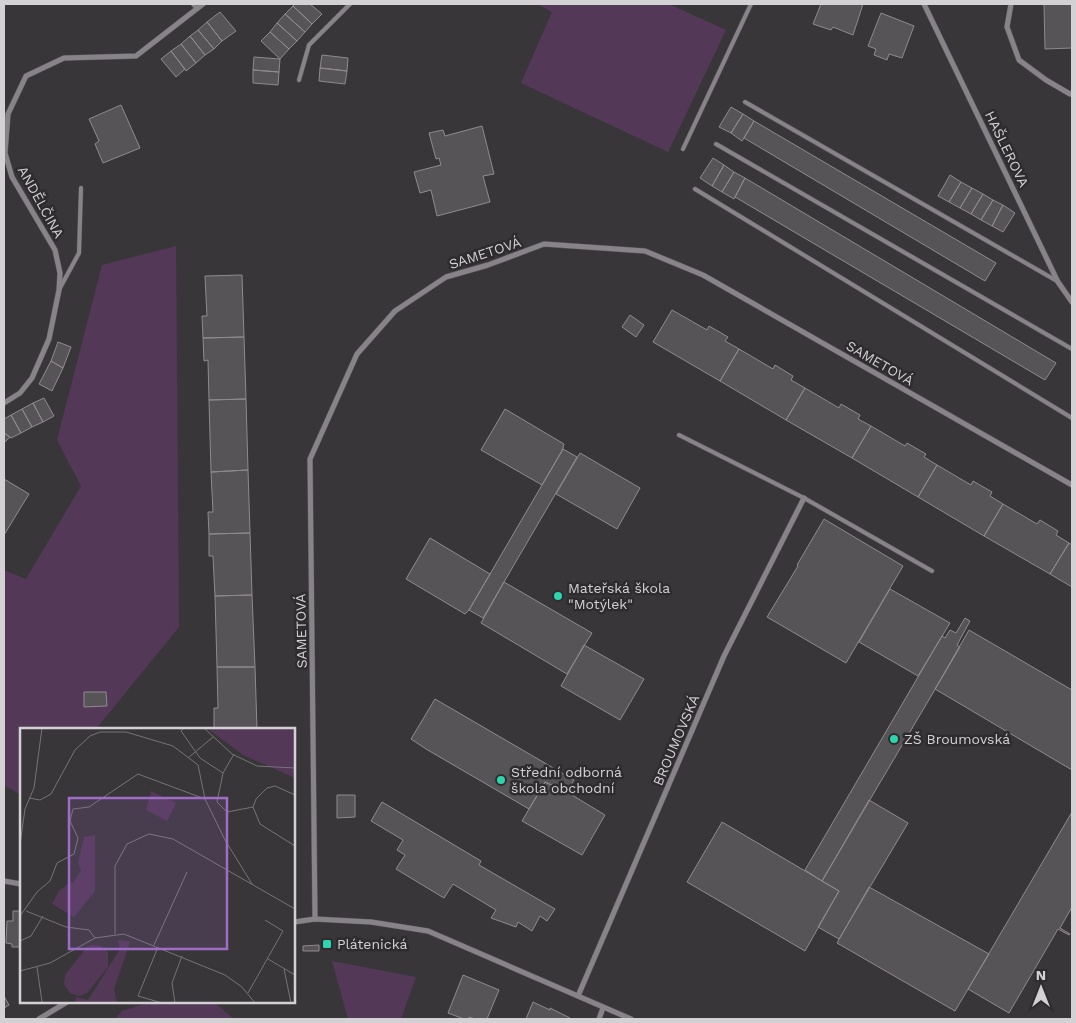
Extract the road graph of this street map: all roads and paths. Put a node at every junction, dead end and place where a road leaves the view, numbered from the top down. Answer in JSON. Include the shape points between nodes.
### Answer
{"nodes":[{"id":1,"x":203,"y":4,"type":"edge"},
{"id":2,"x":350,"y":4,"type":"edge"},
{"id":3,"x":751,"y":4,"type":"edge"},
{"id":4,"x":924,"y":4,"type":"edge"},
{"id":5,"x":1010,"y":4,"type":"edge"},
{"id":6,"x":195,"y":6,"type":"edge"},
{"id":7,"x":299,"y":80,"type":"dead end"},
{"id":8,"x":1072,"y":93,"type":"edge"},
{"id":9,"x":745,"y":102,"type":"dead end"},
{"id":10,"x":716,"y":144,"type":"dead end"},
{"id":11,"x":683,"y":149,"type":"dead end"},
{"id":12,"x":81,"y":188,"type":"dead end"},
{"id":13,"x":695,"y":189,"type":"dead end"},
{"id":14,"x":1058,"y":282,"type":"junction"},
{"id":15,"x":59,"y":290,"type":"junction"},
{"id":16,"x":1072,"y":302,"type":"edge"},
{"id":17,"x":1072,"y":349,"type":"edge"},
{"id":18,"x":4,"y":403,"type":"edge"},
{"id":19,"x":1072,"y":418,"type":"edge"},
{"id":20,"x":679,"y":434,"type":"dead end"},
{"id":21,"x":1072,"y":486,"type":"edge"},
{"id":22,"x":804,"y":498,"type":"junction"},
{"id":23,"x":932,"y":571,"type":"dead end"},
{"id":24,"x":4,"y":880,"type":"edge"},
{"id":25,"x":20,"y":884,"type":"edge"},
{"id":26,"x":315,"y":919,"type":"junction"},
{"id":27,"x":295,"y":922,"type":"edge"},
{"id":28,"x":578,"y":996,"type":"junction"},
{"id":29,"x":65,"y":1003,"type":"edge"},
{"id":30,"x":603,"y":1008,"type":"junction"},
{"id":31,"x":39,"y":1019,"type":"edge"},
{"id":32,"x":599,"y":1019,"type":"edge"},
{"id":33,"x":631,"y":1019,"type":"edge"}],
"edges":[{"from":1,"to":6,"type":"street","name":"ANDĚLČINA"},
{"from":2,"to":7,"type":"lane","via":[[309,45]]},
{"from":3,"to":11,"type":"lane"},
{"from":4,"to":14,"type":"street","name":"HAŠLEROVA"},
{"from":5,"to":8,"type":"street","via":[[1007,28],[1019,60],[1046,80]]},
{"from":6,"to":15,"type":"street","name":"ANDĚLČINA","via":[[136,56],[64,58],[26,76],[8,114],[5,154],[12,177],[55,250],[60,273]]},
{"from":9,"to":14,"type":"lane"},
{"from":10,"to":17,"type":"lane"},
{"from":12,"to":15,"type":"lane","via":[[79,253]]},
{"from":13,"to":19,"type":"lane"},
{"from":14,"to":16,"type":"street","name":"HAŠLEROVA"},
{"from":15,"to":18,"type":"street","name":"ANDĚLČINA","via":[[50,339],[32,378],[20,393]]},
{"from":20,"to":22,"type":"lane"},
{"from":21,"to":26,"type":"street","name":"SAMETOVÁ","via":[[703,275],[645,251],[544,244],[446,277],[395,312],[357,354],[310,459]]},
{"from":22,"to":23,"type":"lane"},
{"from":22,"to":28,"type":"street","name":"BROUMOVSKÁ","via":[[724,656]]},
{"from":24,"to":25,"type":"street"},
{"from":26,"to":27,"type":"street"},
{"from":26,"to":28,"type":"street","via":[[371,922],[428,932]]},
{"from":28,"to":30,"type":"street"},
{"from":29,"to":31,"type":"street"},
{"from":30,"to":32,"type":"street"},
{"from":30,"to":33,"type":"street"}]}
